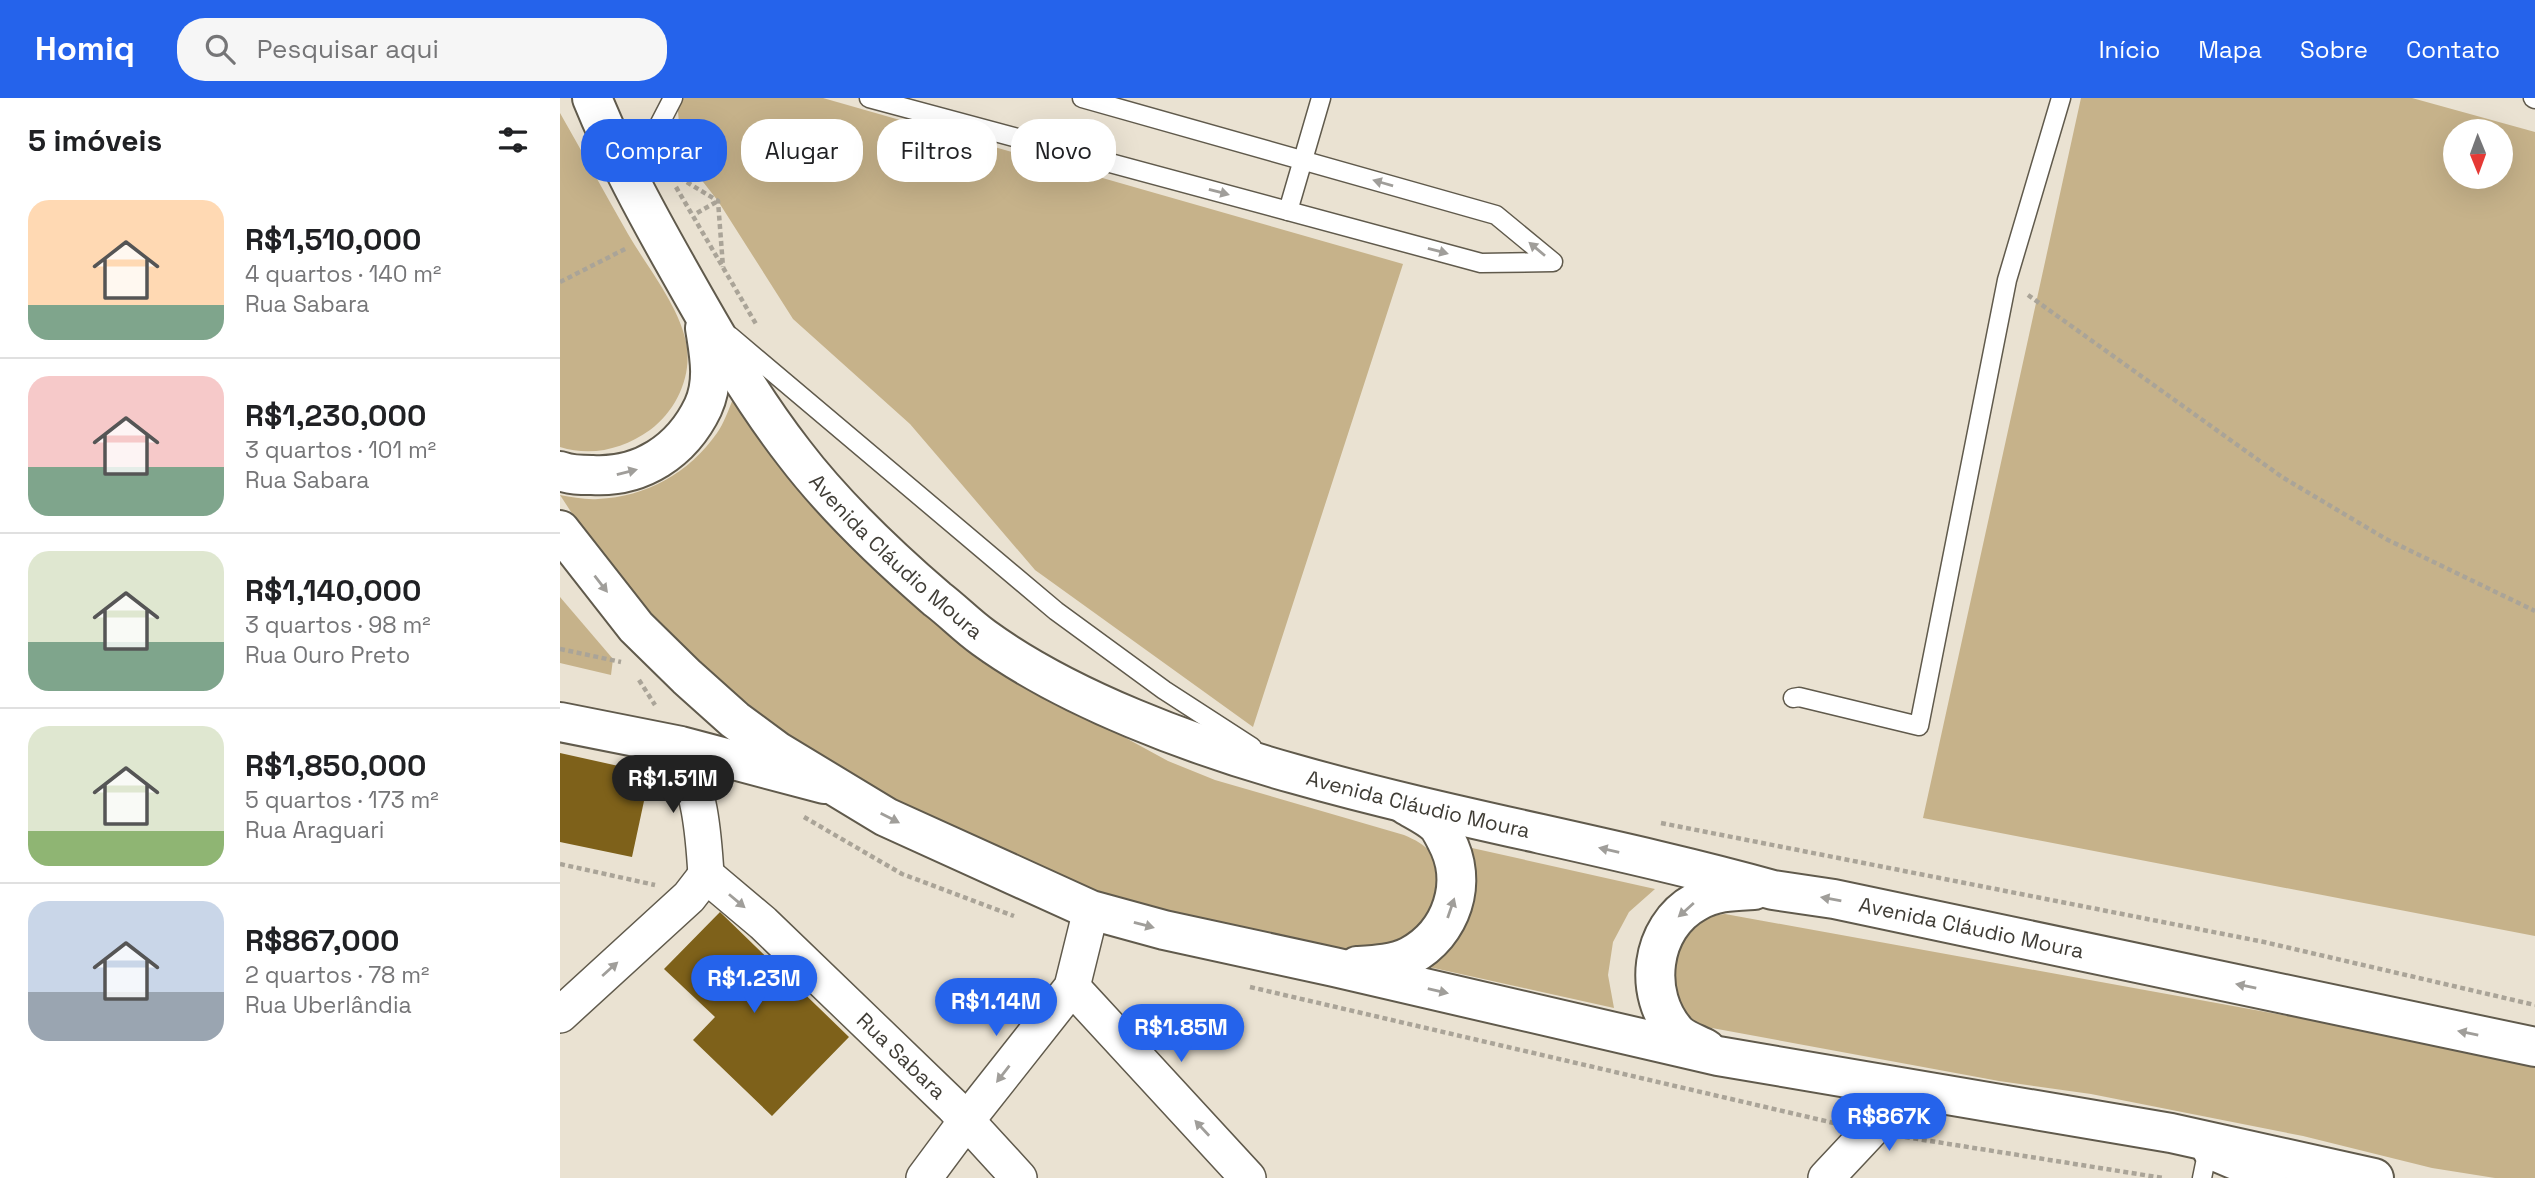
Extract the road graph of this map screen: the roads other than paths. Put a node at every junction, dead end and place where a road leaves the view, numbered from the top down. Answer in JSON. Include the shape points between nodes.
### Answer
{"nodes":[{"id":1,"x":592,"y":98,"type":"edge"},
{"id":2,"x":673,"y":98,"type":"edge"},
{"id":3,"x":869,"y":98,"type":"edge"},
{"id":4,"x":1082,"y":98,"type":"edge"},
{"id":5,"x":1321,"y":98,"type":"edge"},
{"id":6,"x":2061,"y":98,"type":"edge"},
{"id":7,"x":607,"y":119,"type":"edge"},
{"id":8,"x":662,"y":119,"type":"edge"},
{"id":9,"x":1303,"y":160,"type":"junction"},
{"id":10,"x":651,"y":182,"type":"edge"},
{"id":11,"x":1288,"y":211,"type":"junction"},
{"id":12,"x":702,"y":313,"type":"junction"},
{"id":13,"x":560,"y":471,"type":"edge"},
{"id":14,"x":560,"y":530,"type":"edge"},
{"id":15,"x":1793,"y":698,"type":"dead end"},
{"id":16,"x":560,"y":722,"type":"edge"},
{"id":17,"x":681,"y":746,"type":"junction"},
{"id":18,"x":1293,"y":774,"type":"junction"},
{"id":19,"x":838,"y":788,"type":"junction"},
{"id":20,"x":1400,"y":801,"type":"junction"},
{"id":21,"x":696,"y":889,"type":"junction"},
{"id":22,"x":1773,"y":890,"type":"junction"},
{"id":23,"x":1091,"y":910,"type":"junction"},
{"id":24,"x":1334,"y":967,"type":"junction"},
{"id":25,"x":1072,"y":987,"type":"junction"},
{"id":26,"x":560,"y":1015,"type":"edge"},
{"id":27,"x":2535,"y":1047,"type":"edge"},
{"id":28,"x":1718,"y":1056,"type":"junction"},
{"id":29,"x":1904,"y":1087,"type":"junction"},
{"id":30,"x":967,"y":1120,"type":"junction"},
{"id":31,"x":2207,"y":1156,"type":"edge"},
{"id":32,"x":924,"y":1178,"type":"edge"},
{"id":33,"x":1019,"y":1178,"type":"edge"},
{"id":34,"x":1248,"y":1178,"type":"edge"},
{"id":35,"x":1826,"y":1178,"type":"edge"},
{"id":36,"x":2267,"y":1178,"type":"edge"},
{"id":37,"x":2374,"y":1178,"type":"edge"}],
"edges":[{"from":1,"to":7,"type":"main road","name":"Avenida Cláudio Moura"},
{"from":2,"to":8,"type":"lane"},
{"from":3,"to":11,"type":"lane","one_way":true},
{"from":4,"to":9,"type":"lane"},
{"from":5,"to":9,"type":"lane"},
{"from":6,"to":15,"type":"lane","via":[[2007,280],[1919,726]]},
{"from":9,"to":11,"type":"lane"},
{"from":11,"to":9,"type":"lane","one_way":true,"via":[[1481,263],[1553,262],[1496,215]]},
{"from":10,"to":12,"type":"main road","name":"Avenida Cláudio Moura"},
{"from":13,"to":12,"type":"main road","one_way":true,"via":[[609,476],[648,467],[681,442],[704,406],[711,372]]},
{"from":12,"to":18,"type":"lane","via":[[1056,611],[1164,691]]},
{"from":12,"to":18,"type":"main road","name":"Avenida Cláudio Moura","via":[[795,454],[880,548],[983,637],[1042,675],[1101,703],[1192,741]]},
{"from":14,"to":19,"type":"main road","one_way":true,"via":[[636,627],[687,677],[777,751]]},
{"from":16,"to":17,"type":"main road"},
{"from":17,"to":19,"type":"main road"},
{"from":17,"to":21,"type":"street","via":[[702,817]]},
{"from":18,"to":20,"type":"main road","name":"Avenida Cláudio Moura"},
{"from":19,"to":23,"type":"main road","one_way":true,"via":[[886,817]]},
{"from":22,"to":20,"type":"main road","name":"Avenida Cláudio Moura","one_way":true},
{"from":24,"to":20,"type":"main road","one_way":true,"via":[[1409,957],[1434,939],[1451,913],[1458,883],[1453,852],[1438,826]]},
{"from":26,"to":21,"type":"street","one_way":true},
{"from":21,"to":30,"type":"street","name":"Rua Sabara","one_way":true,"via":[[763,923]]},
{"from":27,"to":22,"type":"main road","name":"Avenida Cláudio Moura","one_way":true},
{"from":22,"to":28,"type":"main road","one_way":true,"via":[[1724,891],[1695,902],[1672,922],[1658,949],[1654,979],[1661,1009],[1678,1034]]},
{"from":23,"to":24,"type":"main road","one_way":true},
{"from":23,"to":25,"type":"street"},
{"from":24,"to":28,"type":"main road","one_way":true},
{"from":25,"to":30,"type":"street","one_way":true},
{"from":34,"to":25,"type":"street","one_way":true},
{"from":28,"to":29,"type":"main road"},
{"from":29,"to":31,"type":"main road","via":[[2171,1133]]},
{"from":29,"to":35,"type":"street"},
{"from":30,"to":32,"type":"street"},
{"from":30,"to":33,"type":"street","name":"Rua Sabara"},
{"from":31,"to":36,"type":"main road","via":[[2245,1164]]},
{"from":31,"to":37,"type":"main road"}]}
